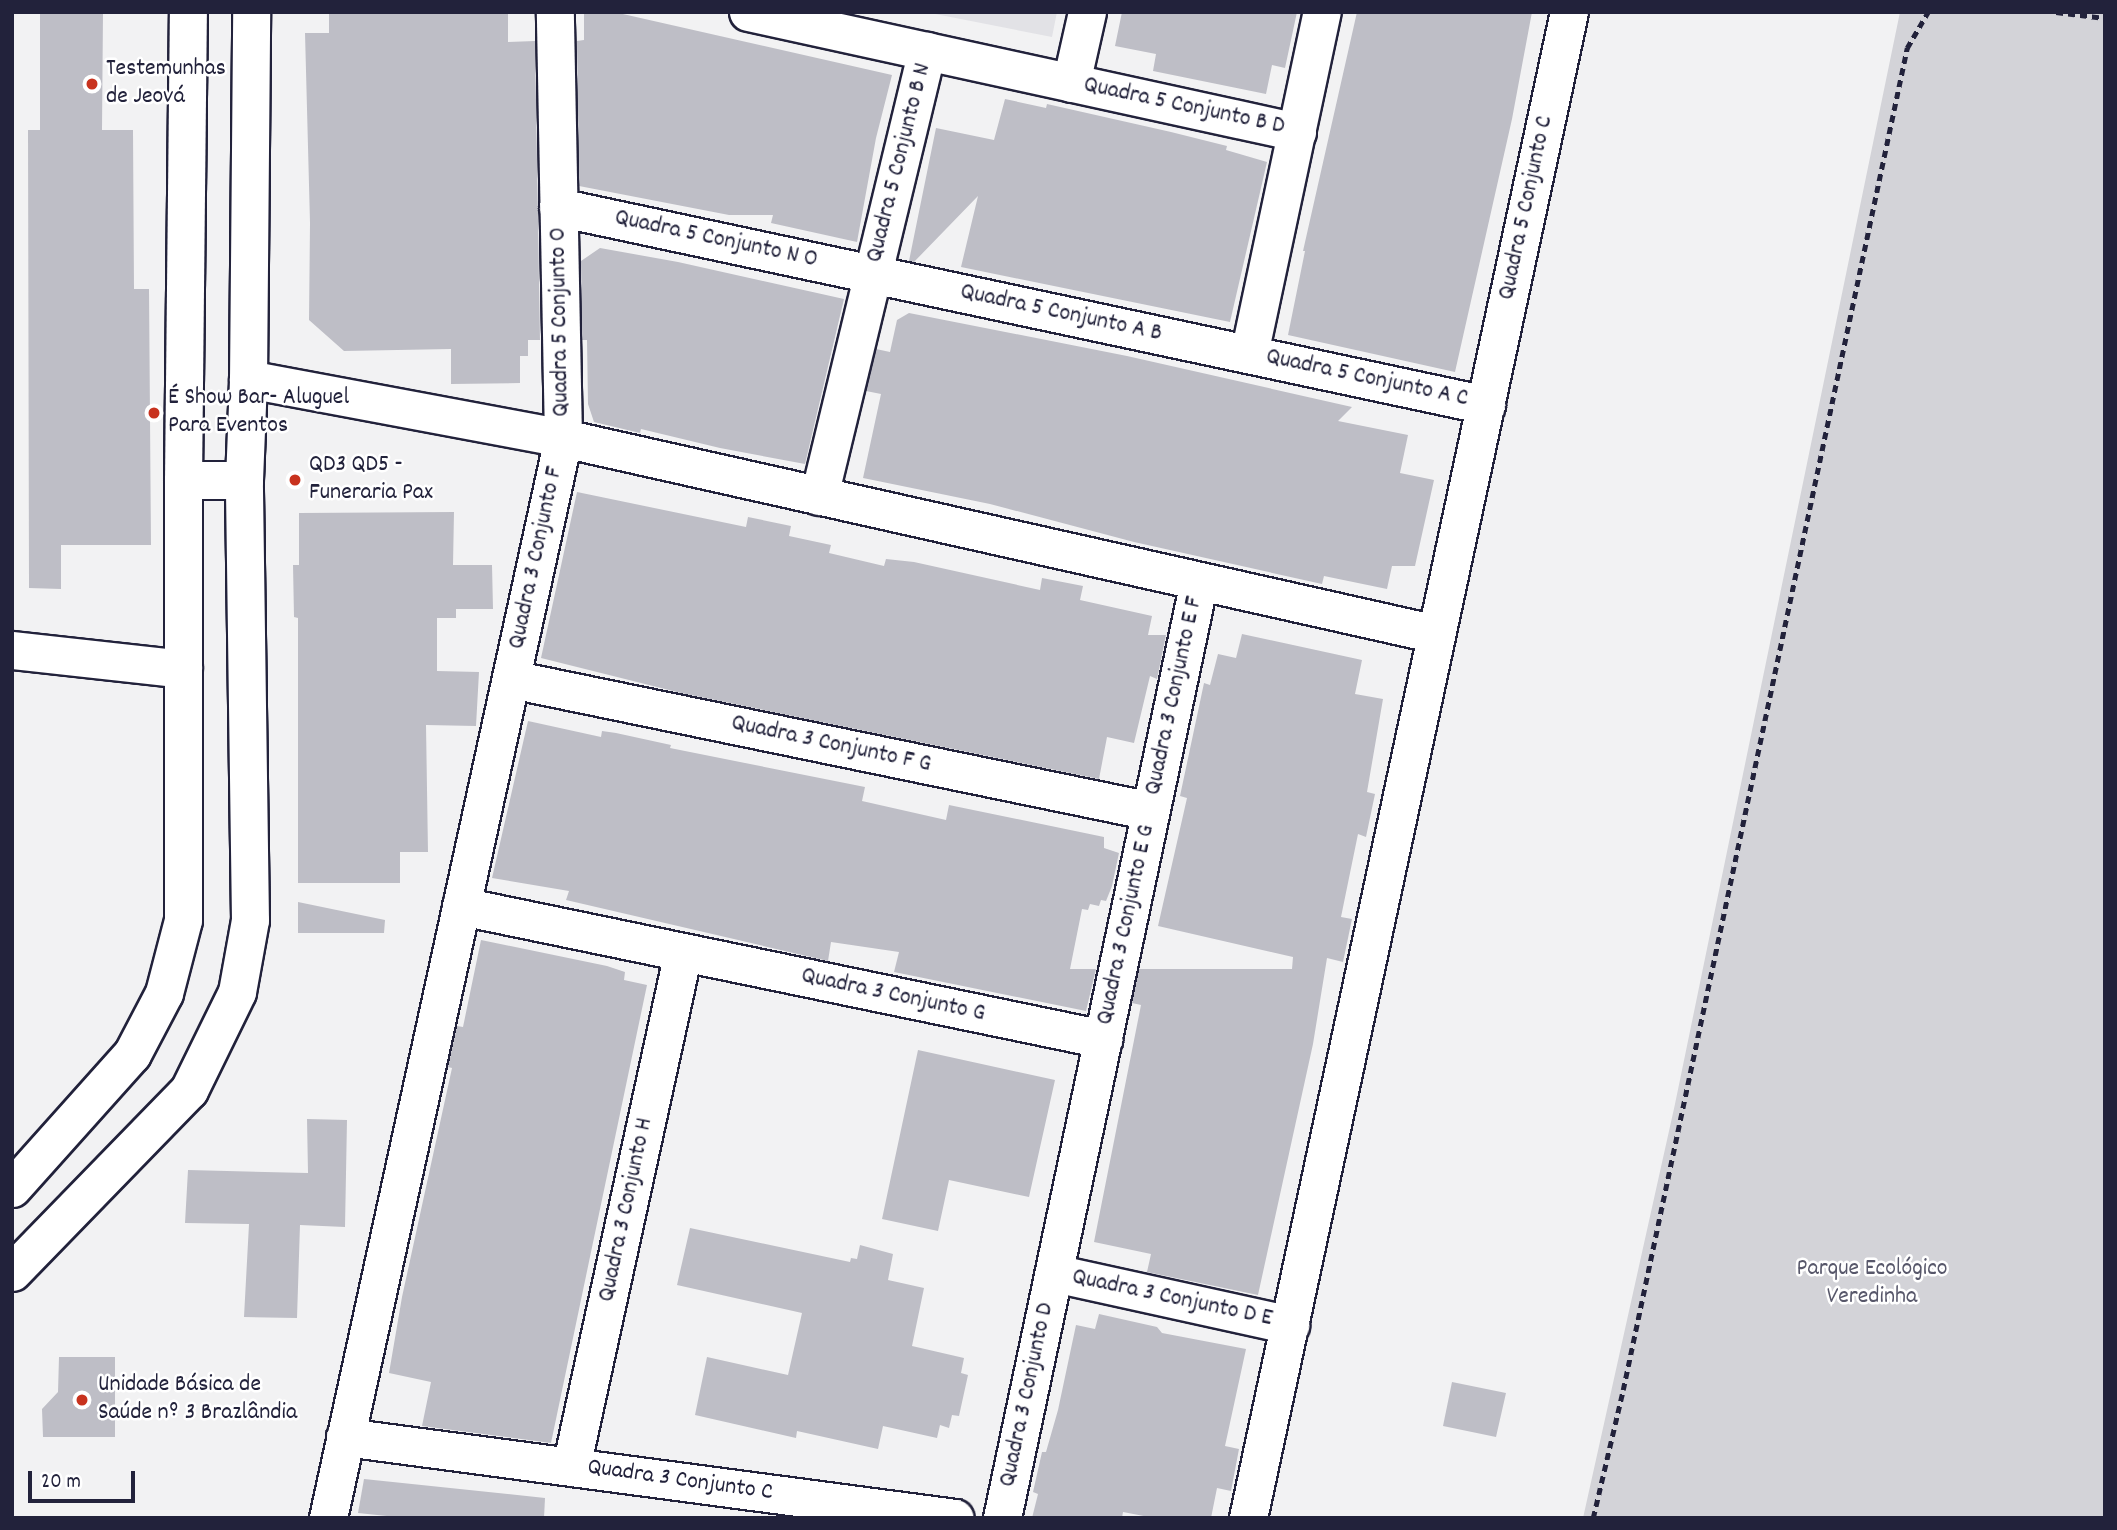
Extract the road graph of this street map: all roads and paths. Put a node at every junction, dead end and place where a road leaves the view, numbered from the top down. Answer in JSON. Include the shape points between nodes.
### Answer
{"nodes":[{"id":1,"x":188,"y":12,"type":"edge"},
{"id":2,"x":251,"y":12,"type":"edge"},
{"id":3,"x":555,"y":12,"type":"edge"},
{"id":4,"x":748,"y":12,"type":"edge"},
{"id":5,"x":1087,"y":12,"type":"edge"},
{"id":6,"x":1322,"y":12,"type":"edge"},
{"id":7,"x":1569,"y":12,"type":"edge"},
{"id":8,"x":1927,"y":12,"type":"edge"},
{"id":9,"x":2056,"y":12,"type":"edge"},
{"id":10,"x":2105,"y":18,"type":"edge"},
{"id":11,"x":927,"y":51,"type":"junction"},
{"id":12,"x":1071,"y":83,"type":"junction"},
{"id":13,"x":1297,"y":132,"type":"junction"},
{"id":14,"x":558,"y":207,"type":"junction"},
{"id":15,"x":873,"y":274,"type":"junction"},
{"id":16,"x":1249,"y":354,"type":"junction"},
{"id":17,"x":248,"y":379,"type":"junction"},
{"id":18,"x":1486,"y":405,"type":"junction"},
{"id":19,"x":563,"y":438,"type":"junction"},
{"id":20,"x":183,"y":480,"type":"junction"},
{"id":21,"x":244,"y":480,"type":"junction"},
{"id":22,"x":819,"y":496,"type":"junction"},
{"id":23,"x":1199,"y":581,"type":"junction"},
{"id":24,"x":1436,"y":634,"type":"junction"},
{"id":25,"x":12,"y":650,"type":"edge"},
{"id":26,"x":183,"y":669,"type":"junction"},
{"id":27,"x":511,"y":679,"type":"junction"},
{"id":28,"x":1151,"y":811,"type":"junction"},
{"id":29,"x":461,"y":906,"type":"junction"},
{"id":30,"x":683,"y":952,"type":"junction"},
{"id":31,"x":1103,"y":1040,"type":"junction"},
{"id":32,"x":12,"y":1188,"type":"edge"},
{"id":33,"x":12,"y":1272,"type":"edge"},
{"id":34,"x":1054,"y":1273,"type":"junction"},
{"id":35,"x":1290,"y":1325,"type":"junction"},
{"id":36,"x":345,"y":1437,"type":"junction"},
{"id":37,"x":571,"y":1467,"type":"junction"},
{"id":38,"x":328,"y":1518,"type":"edge"},
{"id":39,"x":955,"y":1518,"type":"edge"},
{"id":40,"x":1002,"y":1518,"type":"edge"},
{"id":41,"x":1248,"y":1518,"type":"edge"},
{"id":42,"x":1593,"y":1518,"type":"edge"}],
"edges":[{"from":1,"to":20,"type":"street"},
{"from":2,"to":17,"type":"street"},
{"from":3,"to":14,"type":"street","name":"Quadra 5 Conjunto O"},
{"from":4,"to":11,"type":"street","name":"Quadra 5 Conjunto B D"},
{"from":5,"to":12,"type":"street"},
{"from":6,"to":13,"type":"street"},
{"from":7,"to":18,"type":"street","name":"Quadra 5 Conjunto C"},
{"from":8,"to":42,"type":"path","via":[[1907,48]]},
{"from":9,"to":10,"type":"path"},
{"from":11,"to":12,"type":"street","name":"Quadra 5 Conjunto B D"},
{"from":11,"to":15,"type":"street","name":"Quadra 5 Conjunto B N"},
{"from":12,"to":13,"type":"street","name":"Quadra 5 Conjunto B D"},
{"from":13,"to":16,"type":"street"},
{"from":14,"to":15,"type":"street","name":"Quadra 5 Conjunto N O"},
{"from":14,"to":19,"type":"street","name":"Quadra 5 Conjunto O"},
{"from":15,"to":16,"type":"street","name":"Quadra 5 Conjunto A B"},
{"from":15,"to":22,"type":"street","name":"Quadra 5 Conjunto B N"},
{"from":16,"to":18,"type":"street","name":"Quadra 5 Conjunto A C"},
{"from":17,"to":19,"type":"street"},
{"from":17,"to":21,"type":"street"},
{"from":18,"to":24,"type":"street","name":"Quadra 5 Conjunto C"},
{"from":19,"to":22,"type":"street"},
{"from":19,"to":27,"type":"street","name":"Quadra 3 Conjunto F"},
{"from":20,"to":21,"type":"street"},
{"from":20,"to":26,"type":"street"},
{"from":21,"to":33,"type":"street","via":[[250,920],[237,992],[189,1090]]},
{"from":22,"to":23,"type":"street"},
{"from":23,"to":24,"type":"street"},
{"from":23,"to":28,"type":"street","name":"Quadra 3 Conjunto E F"},
{"from":24,"to":35,"type":"street","name":"Quadra 5 Conjunto C"},
{"from":25,"to":26,"type":"street"},
{"from":26,"to":32,"type":"street","via":[[183,920],[164,993],[132,1054]]},
{"from":27,"to":28,"type":"street","name":"Quadra 3 Conjunto F G"},
{"from":27,"to":29,"type":"street"},
{"from":28,"to":31,"type":"street","name":"Quadra 3 Conjunto E G"},
{"from":29,"to":30,"type":"street","name":"Quadra 3 Conjunto G"},
{"from":29,"to":36,"type":"street"},
{"from":30,"to":31,"type":"street","name":"Quadra 3 Conjunto G"},
{"from":30,"to":37,"type":"street","name":"Quadra 3 Conjunto H"},
{"from":31,"to":34,"type":"street","name":"Quadra 3 Conjunto E G"},
{"from":34,"to":35,"type":"street","name":"Quadra 3 Conjunto D E"},
{"from":34,"to":40,"type":"street","name":"Quadra 3 Conjunto D"},
{"from":35,"to":41,"type":"street","name":"Quadra 5 Conjunto C"},
{"from":36,"to":37,"type":"street","name":"Quadra 3 Conjunto C"},
{"from":36,"to":38,"type":"street"},
{"from":37,"to":39,"type":"street","name":"Quadra 3 Conjunto C"}]}
